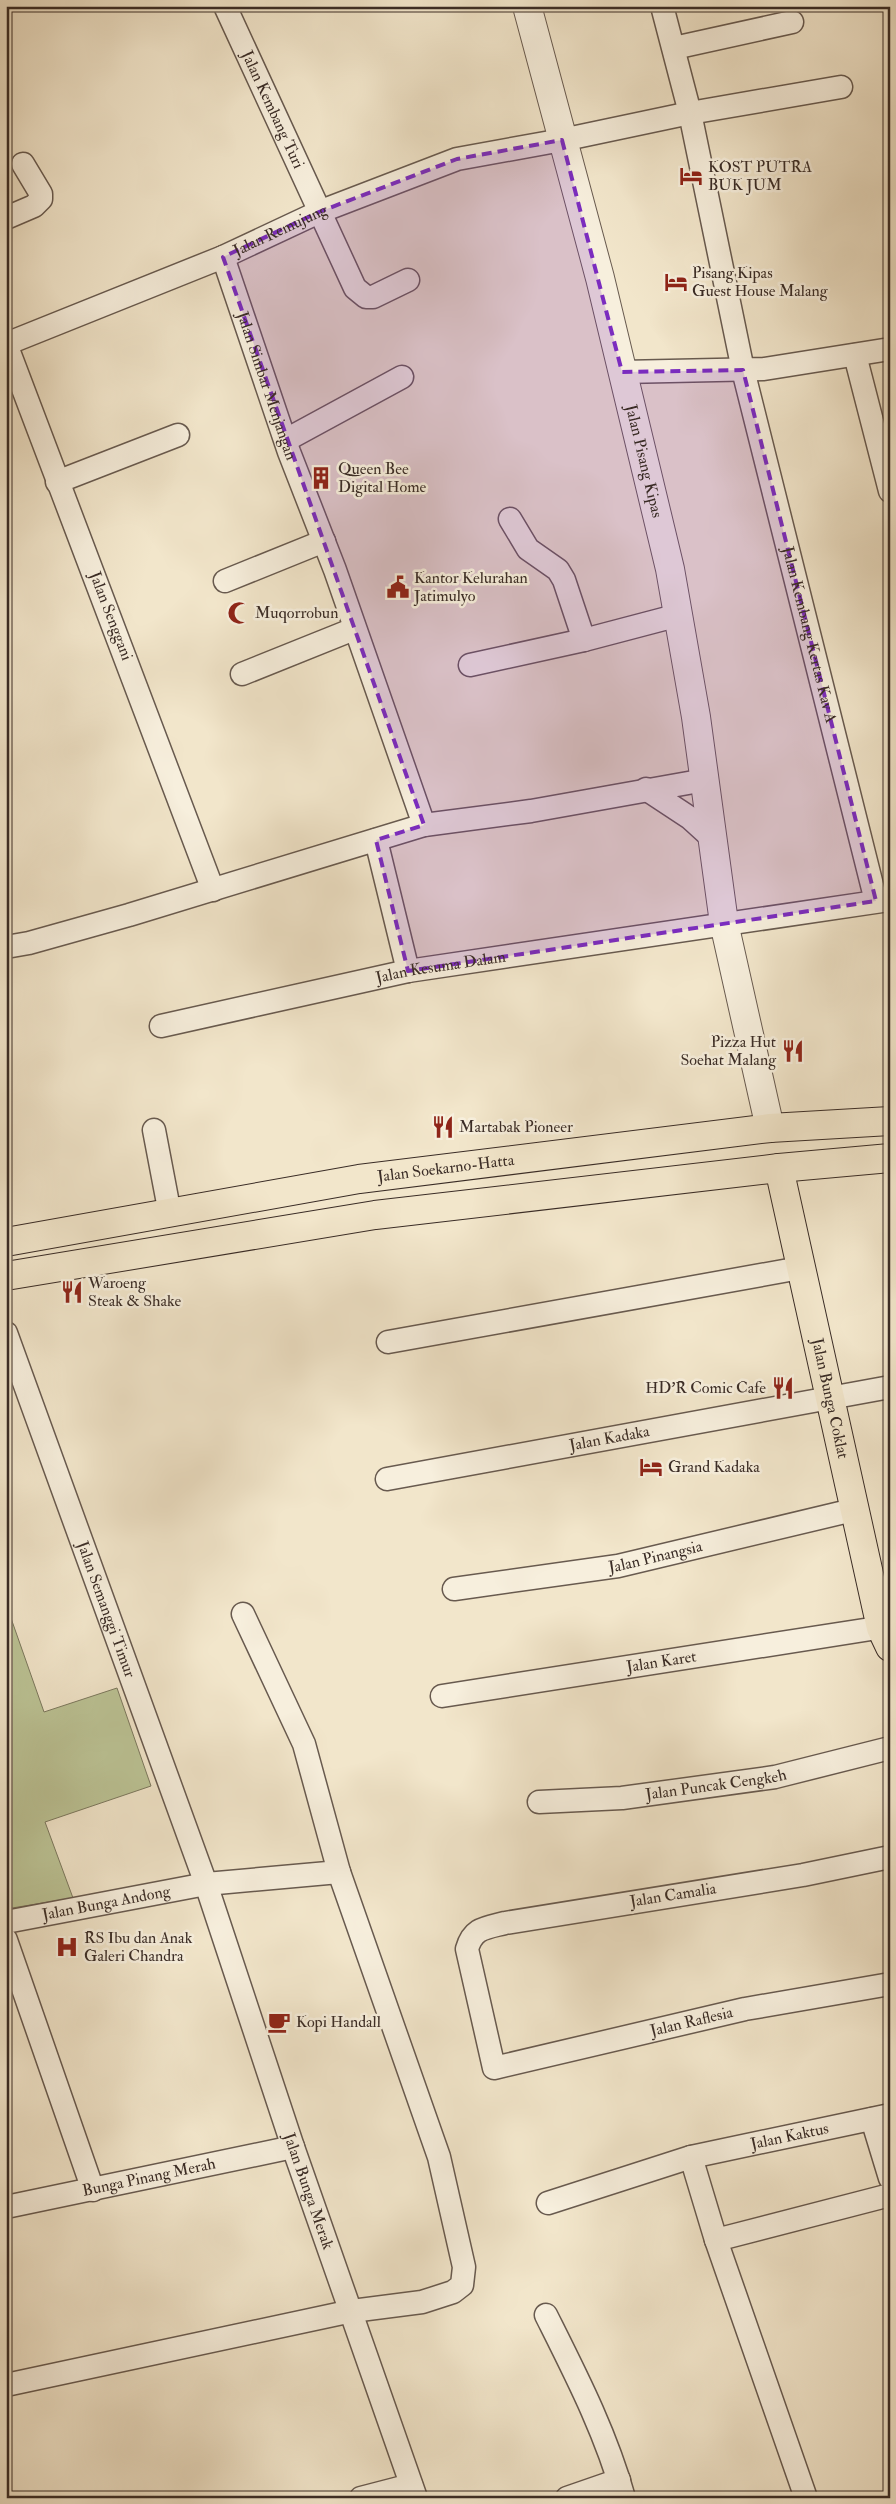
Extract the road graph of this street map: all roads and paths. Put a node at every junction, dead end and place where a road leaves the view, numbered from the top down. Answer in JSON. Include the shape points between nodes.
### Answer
{"nodes":[{"id":1,"x":225,"y":6,"type":"edge"},
{"id":2,"x":528,"y":6,"type":"edge"},
{"id":3,"x":662,"y":6,"type":"edge"},
{"id":4,"x":792,"y":22,"type":"dead end"},
{"id":5,"x":674,"y":48,"type":"junction"},
{"id":6,"x":841,"y":87,"type":"dead end"},
{"id":7,"x":690,"y":113,"type":"junction"},
{"id":8,"x":562,"y":140,"type":"junction"},
{"id":9,"x":23,"y":164,"type":"dead end"},
{"id":10,"x":319,"y":212,"type":"junction"},
{"id":11,"x":6,"y":218,"type":"edge"},
{"id":12,"x":223,"y":257,"type":"junction"},
{"id":13,"x":408,"y":280,"type":"dead end"},
{"id":14,"x":8,"y":336,"type":"edge"},
{"id":15,"x":890,"y":349,"type":"edge"},
{"id":16,"x":854,"y":355,"type":"junction"},
{"id":17,"x":744,"y":370,"type":"junction"},
{"id":18,"x":622,"y":372,"type":"junction"},
{"id":19,"x":402,"y":377,"type":"dead end"},
{"id":20,"x":178,"y":435,"type":"dead end"},
{"id":21,"x":286,"y":440,"type":"junction"},
{"id":22,"x":57,"y":482,"type":"junction"},
{"id":23,"x":890,"y":491,"type":"edge"},
{"id":24,"x":510,"y":518,"type":"dead end"},
{"id":25,"x":324,"y":541,"type":"junction"},
{"id":26,"x":225,"y":581,"type":"dead end"},
{"id":27,"x":679,"y":615,"type":"junction"},
{"id":28,"x":354,"y":628,"type":"junction"},
{"id":29,"x":584,"y":640,"type":"junction"},
{"id":30,"x":470,"y":665,"type":"dead end"},
{"id":31,"x":242,"y":674,"type":"dead end"},
{"id":32,"x":705,"y":780,"type":"junction"},
{"id":33,"x":646,"y":789,"type":"junction"},
{"id":34,"x":424,"y":825,"type":"junction"},
{"id":35,"x":712,"y":838,"type":"junction"},
{"id":36,"x":376,"y":840,"type":"junction"},
{"id":37,"x":213,"y":890,"type":"junction"},
{"id":38,"x":883,"y":900,"type":"edge"},
{"id":39,"x":724,"y":923,"type":"junction"},
{"id":40,"x":6,"y":947,"type":"edge"},
{"id":41,"x":408,"y":971,"type":"junction"},
{"id":42,"x":161,"y":1026,"type":"dead end"},
{"id":43,"x":890,"y":1122,"type":"edge"},
{"id":44,"x":770,"y":1128,"type":"junction"},
{"id":45,"x":154,"y":1130,"type":"dead end"},
{"id":46,"x":890,"y":1158,"type":"edge"},
{"id":47,"x":779,"y":1168,"type":"junction"},
{"id":48,"x":170,"y":1214,"type":"junction"},
{"id":49,"x":128,"y":1221,"type":"junction"},
{"id":50,"x":6,"y":1242,"type":"edge"},
{"id":51,"x":137,"y":1253,"type":"junction"},
{"id":52,"x":800,"y":1268,"type":"junction"},
{"id":53,"x":6,"y":1276,"type":"edge"},
{"id":54,"x":6,"y":1333,"type":"edge"},
{"id":55,"x":388,"y":1342,"type":"dead end"},
{"id":56,"x":890,"y":1387,"type":"edge"},
{"id":57,"x":831,"y":1397,"type":"junction"},
{"id":58,"x":388,"y":1479,"type":"dead end"},
{"id":59,"x":854,"y":1510,"type":"junction"},
{"id":60,"x":454,"y":1589,"type":"dead end"},
{"id":61,"x":243,"y":1614,"type":"dead end"},
{"id":62,"x":887,"y":1634,"type":"edge"},
{"id":63,"x":442,"y":1696,"type":"dead end"},
{"id":64,"x":890,"y":1748,"type":"edge"},
{"id":65,"x":539,"y":1802,"type":"dead end"},
{"id":66,"x":890,"y":1857,"type":"edge"},
{"id":67,"x":339,"y":1872,"type":"junction"},
{"id":68,"x":206,"y":1884,"type":"junction"},
{"id":69,"x":6,"y":1922,"type":"edge"},
{"id":70,"x":6,"y":1940,"type":"edge"},
{"id":71,"x":890,"y":1984,"type":"edge"},
{"id":72,"x":494,"y":2068,"type":"joint"},
{"id":73,"x":881,"y":2117,"type":"edge"},
{"id":74,"x":293,"y":2147,"type":"junction"},
{"id":75,"x":691,"y":2157,"type":"junction"},
{"id":76,"x":890,"y":2178,"type":"edge"},
{"id":77,"x":93,"y":2190,"type":"junction"},
{"id":78,"x":890,"y":2194,"type":"edge"},
{"id":79,"x":548,"y":2203,"type":"dead end"},
{"id":80,"x":6,"y":2207,"type":"edge"},
{"id":81,"x":716,"y":2240,"type":"junction"},
{"id":82,"x":352,"y":2311,"type":"junction"},
{"id":83,"x":546,"y":2315,"type":"dead end"},
{"id":84,"x":6,"y":2385,"type":"edge"},
{"id":85,"x":622,"y":2489,"type":"edge"},
{"id":86,"x":414,"y":2491,"type":"edge"},
{"id":87,"x":361,"y":2498,"type":"edge"},
{"id":88,"x":568,"y":2498,"type":"edge"},
{"id":89,"x":806,"y":2498,"type":"edge"}],
"edges":[{"from":1,"to":10,"type":"street","name":"Jalan Kembang Turi"},
{"from":2,"to":8,"type":"street","name":"Jalan Pisang Kipas"},
{"from":3,"to":5,"type":"street","name":"Jalan Kembang Kertas Kav A"},
{"from":4,"to":5,"type":"street"},
{"from":5,"to":7,"type":"street","name":"Jalan Kembang Kertas Kav A"},
{"from":6,"to":7,"type":"street","name":"Jalan Remujung"},
{"from":7,"to":8,"type":"street","name":"Jalan Remujung"},
{"from":7,"to":17,"type":"street","name":"Jalan Kembang Kertas Kav A"},
{"from":8,"to":10,"type":"street","name":"Jalan Remujung","via":[[457,160]]},
{"from":8,"to":18,"type":"street","name":"Jalan Pisang Kipas"},
{"from":9,"to":11,"type":"street","via":[[41,199],[34,206]]},
{"from":10,"to":12,"type":"street","name":"Jalan Remujung"},
{"from":10,"to":13,"type":"street","name":"Jalan Kembang Turi","via":[[355,288],[361,294],[373,297]]},
{"from":12,"to":14,"type":"street","name":"Jalan Remujung"},
{"from":12,"to":21,"type":"street","name":"Jalan Simbar Menjangan"},
{"from":14,"to":22,"type":"street","name":"Jalan Senggani"},
{"from":15,"to":16,"type":"street"},
{"from":16,"to":17,"type":"street"},
{"from":16,"to":23,"type":"street"},
{"from":17,"to":18,"type":"street"},
{"from":17,"to":38,"type":"street","name":"Jalan Kembang Kertas Kav A"},
{"from":18,"to":27,"type":"street","name":"Jalan Pisang Kipas"},
{"from":19,"to":21,"type":"street"},
{"from":20,"to":22,"type":"street"},
{"from":21,"to":25,"type":"street","name":"Jalan Simbar Menjangan"},
{"from":22,"to":37,"type":"street","name":"Jalan Senggani","via":[[121,641]]},
{"from":24,"to":29,"type":"street","via":[[528,549],[558,570]]},
{"from":25,"to":26,"type":"street"},
{"from":25,"to":28,"type":"street","name":"Jalan Simbar Menjangan"},
{"from":27,"to":29,"type":"street"},
{"from":27,"to":32,"type":"street","name":"Jalan Pisang Kipas"},
{"from":28,"to":31,"type":"street"},
{"from":28,"to":34,"type":"street","name":"Jalan Simbar Menjangan"},
{"from":29,"to":30,"type":"street"},
{"from":32,"to":33,"type":"street"},
{"from":32,"to":35,"type":"street","name":"Jalan Pisang Kipas"},
{"from":33,"to":34,"type":"street","via":[[531,811]]},
{"from":33,"to":35,"type":"street","via":[[690,818]]},
{"from":34,"to":36,"type":"street"},
{"from":35,"to":39,"type":"street","name":"Jalan Pisang Kipas"},
{"from":36,"to":37,"type":"street"},
{"from":36,"to":41,"type":"street"},
{"from":37,"to":40,"type":"street","via":[[30,943]]},
{"from":38,"to":39,"type":"street","name":"Jalan Kesuma Dalam"},
{"from":39,"to":41,"type":"street","name":"Jalan Kesuma Dalam"},
{"from":39,"to":44,"type":"street"},
{"from":41,"to":42,"type":"street","name":"Jalan Kesuma Dalam"},
{"from":43,"to":44,"type":"main road","name":"Jalan Soekarno-Hatta"},
{"from":44,"to":48,"type":"main road","name":"Jalan Soekarno-Hatta","via":[[360,1179]]},
{"from":45,"to":48,"type":"street"},
{"from":46,"to":47,"type":"main road"},
{"from":47,"to":51,"type":"main road","via":[[376,1215]]},
{"from":47,"to":52,"type":"main road","name":"Jalan Bunga Coklat"},
{"from":48,"to":49,"type":"main road","name":"Jalan Soekarno-Hatta"},
{"from":49,"to":50,"type":"main road","name":"Jalan Soekarno-Hatta"},
{"from":49,"to":51,"type":"main road"},
{"from":51,"to":53,"type":"main road"},
{"from":52,"to":55,"type":"street"},
{"from":52,"to":57,"type":"main road","name":"Jalan Bunga Coklat"},
{"from":54,"to":68,"type":"street","name":"Jalan Semanggi Timur"},
{"from":56,"to":57,"type":"street","name":"Jalan Kadaka"},
{"from":57,"to":58,"type":"street","name":"Jalan Kadaka"},
{"from":57,"to":59,"type":"main road","name":"Jalan Bunga Coklat"},
{"from":59,"to":60,"type":"street","name":"Jalan Pinangsia","via":[[618,1566]]},
{"from":59,"to":62,"type":"main road","name":"Jalan Bunga Coklat"},
{"from":61,"to":67,"type":"street","via":[[304,1744]]},
{"from":62,"to":63,"type":"street","name":"Jalan Karet"},
{"from":64,"to":65,"type":"street","name":"Jalan Puncak Cengkeh","via":[[775,1777],[622,1798]]},
{"from":66,"to":72,"type":"street","name":"Jalan Camalia","via":[[803,1875],[504,1923],[479,1930],[470,1938],[467,1949]]},
{"from":67,"to":68,"type":"street","name":"Jalan Bunga Andong"},
{"from":67,"to":82,"type":"street","via":[[438,2157],[464,2267],[462,2285],[452,2292],[422,2302]]},
{"from":68,"to":69,"type":"street","name":"Jalan Bunga Andong"},
{"from":68,"to":74,"type":"street","name":"Jalan Bunga Merak"},
{"from":70,"to":77,"type":"street"},
{"from":71,"to":72,"type":"street","name":"Jalan Raflesia","via":[[744,2009]]},
{"from":73,"to":75,"type":"street","name":"Jalan Kaktus"},
{"from":73,"to":76,"type":"street"},
{"from":74,"to":77,"type":"street","name":"Bunga Pinang Merah"},
{"from":74,"to":82,"type":"street","name":"Jalan Bunga Merak"},
{"from":75,"to":79,"type":"street","name":"Jalan Kaktus"},
{"from":75,"to":81,"type":"street"},
{"from":77,"to":80,"type":"street","name":"Bunga Pinang Merah"},
{"from":78,"to":81,"type":"street"},
{"from":81,"to":89,"type":"street"},
{"from":82,"to":84,"type":"street"},
{"from":82,"to":86,"type":"street","name":"Jalan Bunga Merak"},
{"from":83,"to":85,"type":"street","via":[[586,2394]]},
{"from":85,"to":88,"type":"street"},
{"from":86,"to":87,"type":"street"}]}
